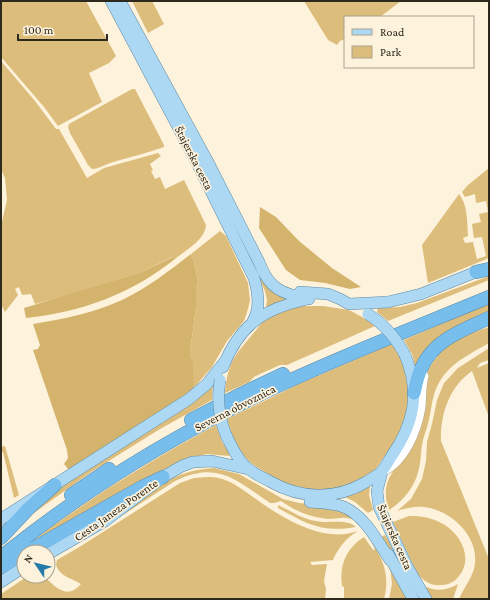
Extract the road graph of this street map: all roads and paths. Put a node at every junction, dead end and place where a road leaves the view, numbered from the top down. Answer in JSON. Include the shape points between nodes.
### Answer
{"nodes":[{"id":1,"x":111,"y":1,"type":"edge"},
{"id":2,"x":120,"y":1,"type":"edge"},
{"id":3,"x":259,"y":262,"type":"junction"},
{"id":4,"x":489,"y":264,"type":"edge"},
{"id":5,"x":483,"y":271,"type":"edge"},
{"id":6,"x":489,"y":287,"type":"edge"},
{"id":7,"x":489,"y":297,"type":"edge"},
{"id":8,"x":309,"y":299,"type":"junction"},
{"id":9,"x":349,"y":304,"type":"junction"},
{"id":10,"x":489,"y":318,"type":"edge"},
{"id":11,"x":253,"y":321,"type":"junction"},
{"id":12,"x":489,"y":324,"type":"edge"},
{"id":13,"x":226,"y":360,"type":"junction"},
{"id":14,"x":414,"y":393,"type":"junction"},
{"id":15,"x":180,"y":404,"type":"junction"},
{"id":16,"x":248,"y":470,"type":"junction"},
{"id":17,"x":382,"y":472,"type":"junction"},
{"id":18,"x":163,"y":477,"type":"junction"},
{"id":19,"x":55,"y":485,"type":"junction"},
{"id":20,"x":326,"y":496,"type":"junction"},
{"id":21,"x":363,"y":516,"type":"junction"},
{"id":22,"x":1,"y":519,"type":"edge"},
{"id":23,"x":1,"y":538,"type":"edge"},
{"id":24,"x":41,"y":544,"type":"edge"},
{"id":25,"x":1,"y":546,"type":"edge"},
{"id":26,"x":56,"y":549,"type":"edge"},
{"id":27,"x":1,"y":557,"type":"edge"},
{"id":28,"x":16,"y":559,"type":"edge"},
{"id":29,"x":1,"y":567,"type":"edge"},
{"id":30,"x":16,"y":572,"type":"edge"},
{"id":31,"x":1,"y":582,"type":"edge"},
{"id":32,"x":414,"y":599,"type":"edge"},
{"id":33,"x":426,"y":599,"type":"edge"}],
"edges":[{"from":1,"to":11,"type":"main road","name":"Štajerska cesta","via":[[195,159],[254,278],[258,303]]},
{"from":2,"to":3,"type":"main road","name":"Štajerska cesta"},
{"from":3,"to":8,"type":"main road","name":"Štajerska cesta","via":[[264,274],[277,289]]},
{"from":3,"to":9,"type":"main road","name":"Štajerska cesta","via":[[274,280],[286,289],[328,294]]},
{"from":4,"to":5,"type":"street"},
{"from":5,"to":9,"type":"main road","via":[[408,298]]},
{"from":6,"to":25,"type":"highway","name":"Severna obvoznica","via":[[291,370],[207,411],[87,483]]},
{"from":7,"to":27,"type":"highway","name":"Severna obvoznica","via":[[281,384],[210,420],[114,476]]},
{"from":8,"to":9,"type":"main road"},
{"from":8,"to":11,"type":"main road","via":[[280,306]]},
{"from":9,"to":14,"type":"main road","bridge":true,"via":[[389,330],[405,355],[412,372]]},
{"from":10,"to":14,"type":"highway","via":[[453,335],[434,348],[420,370]]},
{"from":11,"to":13,"type":"main road"},
{"from":11,"to":15,"type":"main road","via":[[235,334],[207,378]]},
{"from":12,"to":17,"type":"street","via":[[466,332],[435,354],[424,377],[420,411],[412,437],[393,466]]},
{"from":13,"to":15,"type":"main road","via":[[204,387]]},
{"from":13,"to":16,"type":"main road","name":"Štajerska cesta","bridge":true,"via":[[220,380],[220,413],[226,435]]},
{"from":14,"to":17,"type":"main road","via":[[409,426]]},
{"from":15,"to":19,"type":"main road"},
{"from":16,"to":18,"type":"main road","name":"Cesta Janeza Porente","via":[[220,462],[204,461],[182,466]]},
{"from":16,"to":20,"type":"main road","name":"Cesta Janeza Porente","via":[[286,490]]},
{"from":16,"to":21,"type":"main road","name":"Štajerska cesta","via":[[255,479],[276,493],[298,501],[344,507]]},
{"from":17,"to":20,"type":"main road","via":[[359,486]]},
{"from":17,"to":33,"type":"main road","name":"Štajerska cesta","via":[[377,491],[379,507]]},
{"from":18,"to":24,"type":"highway"},
{"from":18,"to":26,"type":"main road","name":"Cesta Janeza Porente","via":[[105,521]]},
{"from":19,"to":22,"type":"main road"},
{"from":19,"to":23,"type":"highway"},
{"from":20,"to":21,"type":"main road","name":"Štajerska cesta","via":[[349,502],[358,507]]},
{"from":21,"to":32,"type":"main road","name":"Štajerska cesta"},
{"from":28,"to":29,"type":"highway"},
{"from":30,"to":31,"type":"main road"}]}
